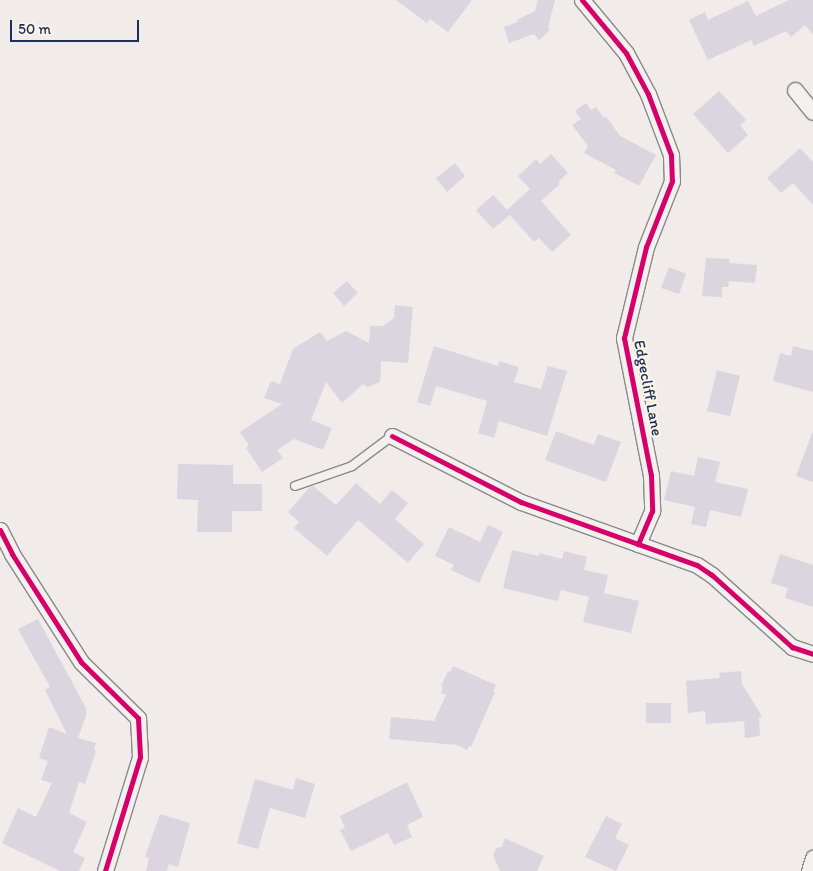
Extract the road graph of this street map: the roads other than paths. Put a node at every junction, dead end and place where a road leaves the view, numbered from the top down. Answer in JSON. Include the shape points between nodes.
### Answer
{"nodes":[{"id":1,"x":582,"y":0,"type":"edge"},
{"id":2,"x":795,"y":90,"type":"dead end"},
{"id":3,"x":813,"y":112,"type":"edge"},
{"id":4,"x":392,"y":436,"type":"joint"},
{"id":5,"x":295,"y":486,"type":"dead end"},
{"id":6,"x":0,"y":530,"type":"edge"},
{"id":7,"x":638,"y":544,"type":"junction"},
{"id":8,"x":813,"y":654,"type":"edge"},
{"id":9,"x":813,"y":858,"type":"edge"},
{"id":10,"x":105,"y":871,"type":"edge"},
{"id":11,"x":809,"y":871,"type":"edge"}],
"edges":[{"from":1,"to":7,"type":"street","name":"Edgecliff Lane","via":[[626,53],[648,94],[671,155],[672,181],[646,247],[624,338],[652,475],[652,511]]},
{"from":2,"to":3,"type":"street"},
{"from":4,"to":5,"type":"lane","via":[[352,466]]},
{"from":4,"to":7,"type":"street","via":[[521,502]]},
{"from":6,"to":10,"type":"street","via":[[82,662],[138,718],[140,757]]},
{"from":7,"to":8,"type":"street","via":[[697,565],[792,647]]},
{"from":9,"to":11,"type":"street"}]}
